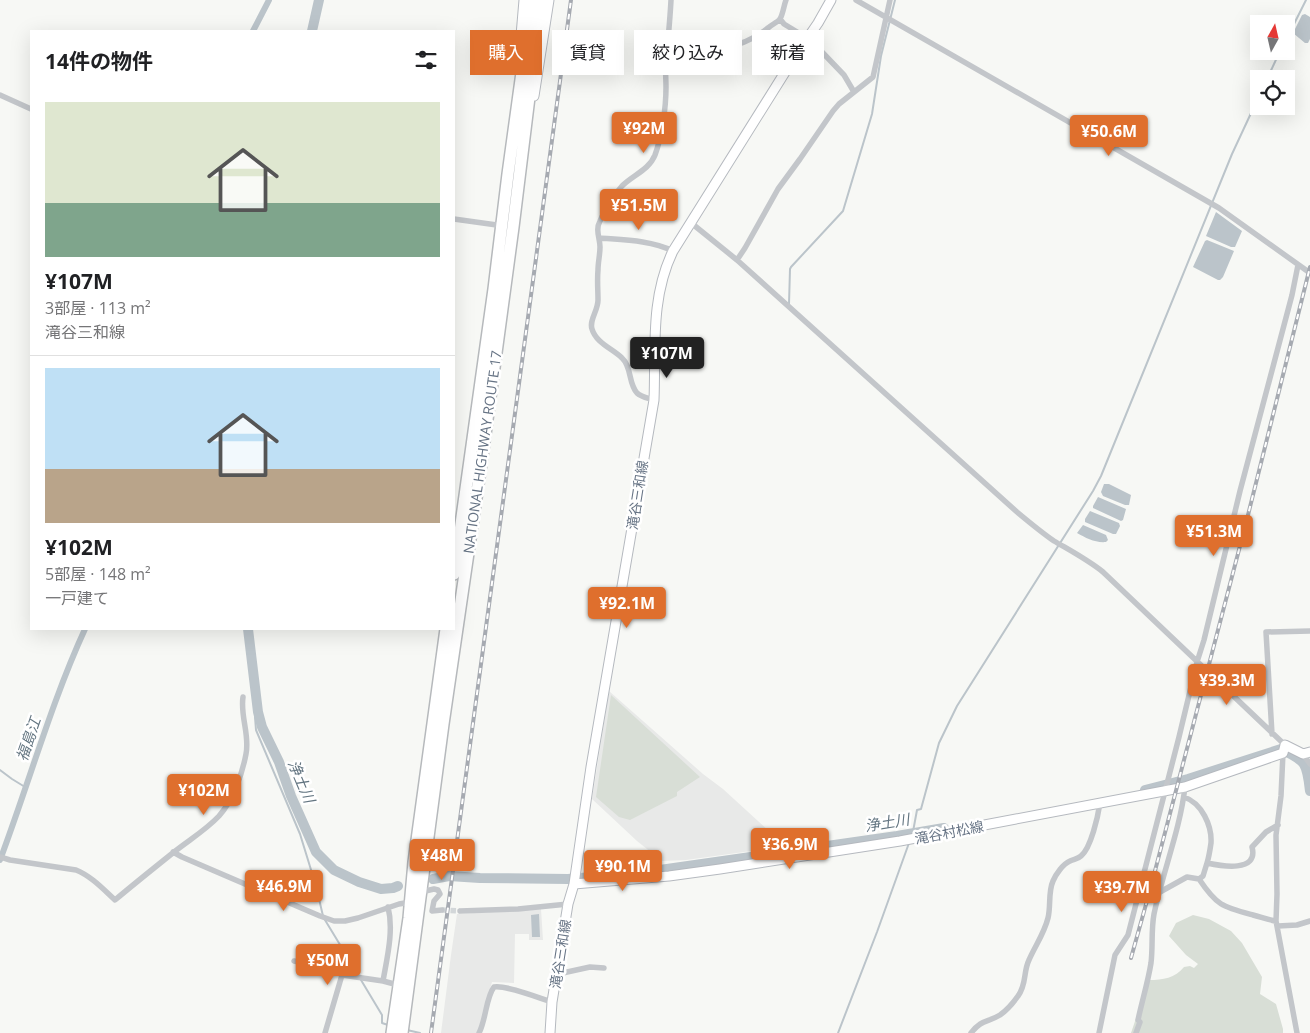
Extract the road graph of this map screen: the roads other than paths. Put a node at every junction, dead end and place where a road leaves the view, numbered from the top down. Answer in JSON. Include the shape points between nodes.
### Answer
{"nodes":[{"id":1,"x":524,"y":0,"type":"edge"},
{"id":2,"x":532,"y":0,"type":"edge"},
{"id":3,"x":541,"y":0,"type":"edge"},
{"id":4,"x":549,"y":0,"type":"edge"},
{"id":5,"x":671,"y":0,"type":"edge"},
{"id":6,"x":786,"y":0,"type":"edge"},
{"id":7,"x":831,"y":0,"type":"edge"},
{"id":8,"x":856,"y":0,"type":"edge"},
{"id":9,"x":890,"y":0,"type":"edge"},
{"id":10,"x":780,"y":19,"type":"junction"},
{"id":11,"x":889,"y":20,"type":"junction"},
{"id":12,"x":669,"y":30,"type":"edge"},
{"id":13,"x":792,"y":30,"type":"edge"},
{"id":14,"x":812,"y":30,"type":"edge"},
{"id":15,"x":742,"y":43,"type":"edge"},
{"id":16,"x":824,"y":54,"type":"edge"},
{"id":17,"x":665,"y":75,"type":"edge"},
{"id":18,"x":783,"y":75,"type":"edge"},
{"id":19,"x":854,"y":92,"type":"junction"},
{"id":20,"x":0,"y":95,"type":"edge"},
{"id":21,"x":30,"y":109,"type":"edge"},
{"id":22,"x":515,"y":126,"type":"junction"},
{"id":23,"x":523,"y":141,"type":"junction"},
{"id":24,"x":455,"y":219,"type":"edge"},
{"id":25,"x":690,"y":222,"type":"junction"},
{"id":26,"x":507,"y":226,"type":"junction"},
{"id":27,"x":599,"y":238,"type":"junction"},
{"id":28,"x":673,"y":251,"type":"junction"},
{"id":29,"x":737,"y":260,"type":"junction"},
{"id":30,"x":1298,"y":265,"type":"junction"},
{"id":31,"x":1310,"y":273,"type":"edge"},
{"id":32,"x":654,"y":400,"type":"junction"},
{"id":33,"x":455,"y":567,"type":"edge"},
{"id":34,"x":446,"y":630,"type":"edge"},
{"id":35,"x":1310,"y":631,"type":"edge"},
{"id":36,"x":1197,"y":662,"type":"junction"},
{"id":37,"x":242,"y":696,"type":"dead end"},
{"id":38,"x":1272,"y":734,"type":"junction"},
{"id":39,"x":1284,"y":749,"type":"junction"},
{"id":40,"x":1307,"y":753,"type":"edge"},
{"id":41,"x":1310,"y":764,"type":"edge"},
{"id":42,"x":1185,"y":787,"type":"junction"},
{"id":43,"x":1164,"y":791,"type":"junction"},
{"id":44,"x":1184,"y":798,"type":"junction"},
{"id":45,"x":1100,"y":803,"type":"junction"},
{"id":46,"x":1278,"y":825,"type":"junction"},
{"id":47,"x":173,"y":852,"type":"junction"},
{"id":48,"x":3,"y":858,"type":"edge"},
{"id":49,"x":1207,"y":864,"type":"junction"},
{"id":50,"x":1199,"y":879,"type":"junction"},
{"id":51,"x":574,"y":884,"type":"junction"},
{"id":52,"x":421,"y":892,"type":"junction"},
{"id":53,"x":1160,"y":892,"type":"junction"},
{"id":54,"x":411,"y":902,"type":"junction"},
{"id":55,"x":568,"y":904,"type":"junction"},
{"id":56,"x":388,"y":907,"type":"junction"},
{"id":57,"x":442,"y":910,"type":"dead end"},
{"id":58,"x":460,"y":911,"type":"tunnel mouth"},
{"id":59,"x":1310,"y":921,"type":"edge"},
{"id":60,"x":1277,"y":923,"type":"junction"},
{"id":61,"x":294,"y":961,"type":"dead end"},
{"id":62,"x":604,"y":968,"type":"dead end"},
{"id":63,"x":558,"y":974,"type":"junction"},
{"id":64,"x":342,"y":975,"type":"junction"},
{"id":65,"x":383,"y":981,"type":"junction"},
{"id":66,"x":398,"y":985,"type":"junction"},
{"id":67,"x":552,"y":1002,"type":"junction"},
{"id":68,"x":325,"y":1033,"type":"edge"},
{"id":69,"x":392,"y":1033,"type":"edge"},
{"id":70,"x":402,"y":1033,"type":"edge"},
{"id":71,"x":479,"y":1033,"type":"edge"},
{"id":72,"x":550,"y":1033,"type":"edge"},
{"id":73,"x":971,"y":1033,"type":"edge"},
{"id":74,"x":1099,"y":1033,"type":"edge"},
{"id":75,"x":1136,"y":1033,"type":"edge"},
{"id":76,"x":1297,"y":1033,"type":"edge"}],
"edges":[{"from":1,"to":22,"type":"main road"},
{"from":2,"to":22,"type":"highway"},
{"from":3,"to":23,"type":"highway"},
{"from":4,"to":23,"type":"main road"},
{"from":5,"to":12,"type":"street"},
{"from":6,"to":10,"type":"street"},
{"from":7,"to":14,"type":"main road","name":"滝谷三和線"},
{"from":8,"to":11,"type":"street"},
{"from":9,"to":11,"type":"street"},
{"from":10,"to":13,"type":"street"},
{"from":10,"to":15,"type":"street"},
{"from":11,"to":19,"type":"street","via":[[873,76]]},
{"from":11,"to":30,"type":"street","via":[[1219,208]]},
{"from":16,"to":19,"type":"street","via":[[844,75]]},
{"from":17,"to":27,"type":"street","via":[[661,127],[654,156],[609,205],[598,225]]},
{"from":18,"to":25,"type":"main road","name":"滝谷三和線"},
{"from":19,"to":29,"type":"street","via":[[833,111],[778,188]]},
{"from":20,"to":21,"type":"street"},
{"from":22,"to":26,"type":"highway"},
{"from":23,"to":26,"type":"highway"},
{"from":24,"to":26,"type":"street"},
{"from":25,"to":28,"type":"main road","name":"滝谷三和線"},
{"from":25,"to":29,"type":"street"},
{"from":26,"to":33,"type":"highway","name":"NATIONAL HIGHWAY ROUTE 17","via":[[494,289]]},
{"from":26,"to":52,"type":"highway","name":"NATIONAL HIGHWAY ROUTE 17","via":[[481,464]]},
{"from":27,"to":28,"type":"street","via":[[638,242]]},
{"from":27,"to":32,"type":"street","via":[[598,308],[591,322],[592,328],[600,341],[627,363],[637,392]]},
{"from":28,"to":32,"type":"main road","name":"滝谷三和線","via":[[664,272],[658,302]]},
{"from":29,"to":36,"type":"street","via":[[1017,512],[1103,572]]},
{"from":30,"to":31,"type":"street"},
{"from":30,"to":36,"type":"street"},
{"from":32,"to":51,"type":"main road","name":"滝谷三和線"},
{"from":34,"to":54,"type":"highway"},
{"from":35,"to":38,"type":"street","via":[[1266,632]]},
{"from":36,"to":38,"type":"street"},
{"from":36,"to":43,"type":"street"},
{"from":37,"to":47,"type":"street","via":[[247,752],[232,796],[209,825]]},
{"from":38,"to":39,"type":"street"},
{"from":39,"to":40,"type":"main road"},
{"from":39,"to":42,"type":"main road","name":"滝谷村松線"},
{"from":39,"to":46,"type":"street"},
{"from":40,"to":41,"type":"street"},
{"from":42,"to":43,"type":"main road","name":"滝谷村松線"},
{"from":42,"to":44,"type":"street"},
{"from":43,"to":45,"type":"main road","name":"滝谷村松線"},
{"from":43,"to":74,"type":"street","via":[[1128,934],[1115,955]]},
{"from":44,"to":49,"type":"street","via":[[1193,801],[1208,824],[1211,843]]},
{"from":44,"to":53,"type":"street"},
{"from":45,"to":51,"type":"main road","name":"滝谷村松線","via":[[906,840],[720,869]]},
{"from":45,"to":73,"type":"street","via":[[1093,833],[1083,855],[1063,866],[1053,881],[1048,917],[1028,962],[1023,989],[1006,1010],[978,1025]]},
{"from":46,"to":49,"type":"street","via":[[1252,847],[1246,864]]},
{"from":46,"to":60,"type":"street"},
{"from":47,"to":48,"type":"street","via":[[115,900],[76,870]]},
{"from":47,"to":56,"type":"street","via":[[328,919],[351,920]]},
{"from":49,"to":50,"type":"street"},
{"from":50,"to":53,"type":"street","via":[[1187,877]]},
{"from":50,"to":60,"type":"street","via":[[1221,904]]},
{"from":51,"to":55,"type":"main road","name":"滝谷三和線"},
{"from":52,"to":57,"type":"street","via":[[438,890],[440,894],[432,911]]},
{"from":52,"to":70,"type":"highway","name":"NATIONAL HIGHWAY ROUTE 17"},
{"from":53,"to":75,"type":"street","via":[[1152,931],[1151,963]]},
{"from":54,"to":56,"type":"street"},
{"from":54,"to":66,"type":"highway"},
{"from":55,"to":58,"type":"street"},
{"from":55,"to":63,"type":"main road","name":"滝谷三和線"},
{"from":56,"to":65,"type":"street","via":[[390,936]]},
{"from":59,"to":60,"type":"street"},
{"from":60,"to":76,"type":"street"},
{"from":61,"to":64,"type":"street","via":[[338,970]]},
{"from":62,"to":63,"type":"street","via":[[590,967]]},
{"from":63,"to":67,"type":"main road","name":"滝谷三和線"},
{"from":64,"to":65,"type":"street"},
{"from":64,"to":68,"type":"street"},
{"from":65,"to":66,"type":"street"},
{"from":66,"to":69,"type":"highway"},
{"from":67,"to":71,"type":"street","via":[[508,988],[494,987]]},
{"from":67,"to":72,"type":"main road","name":"滝谷三和線"}]}
